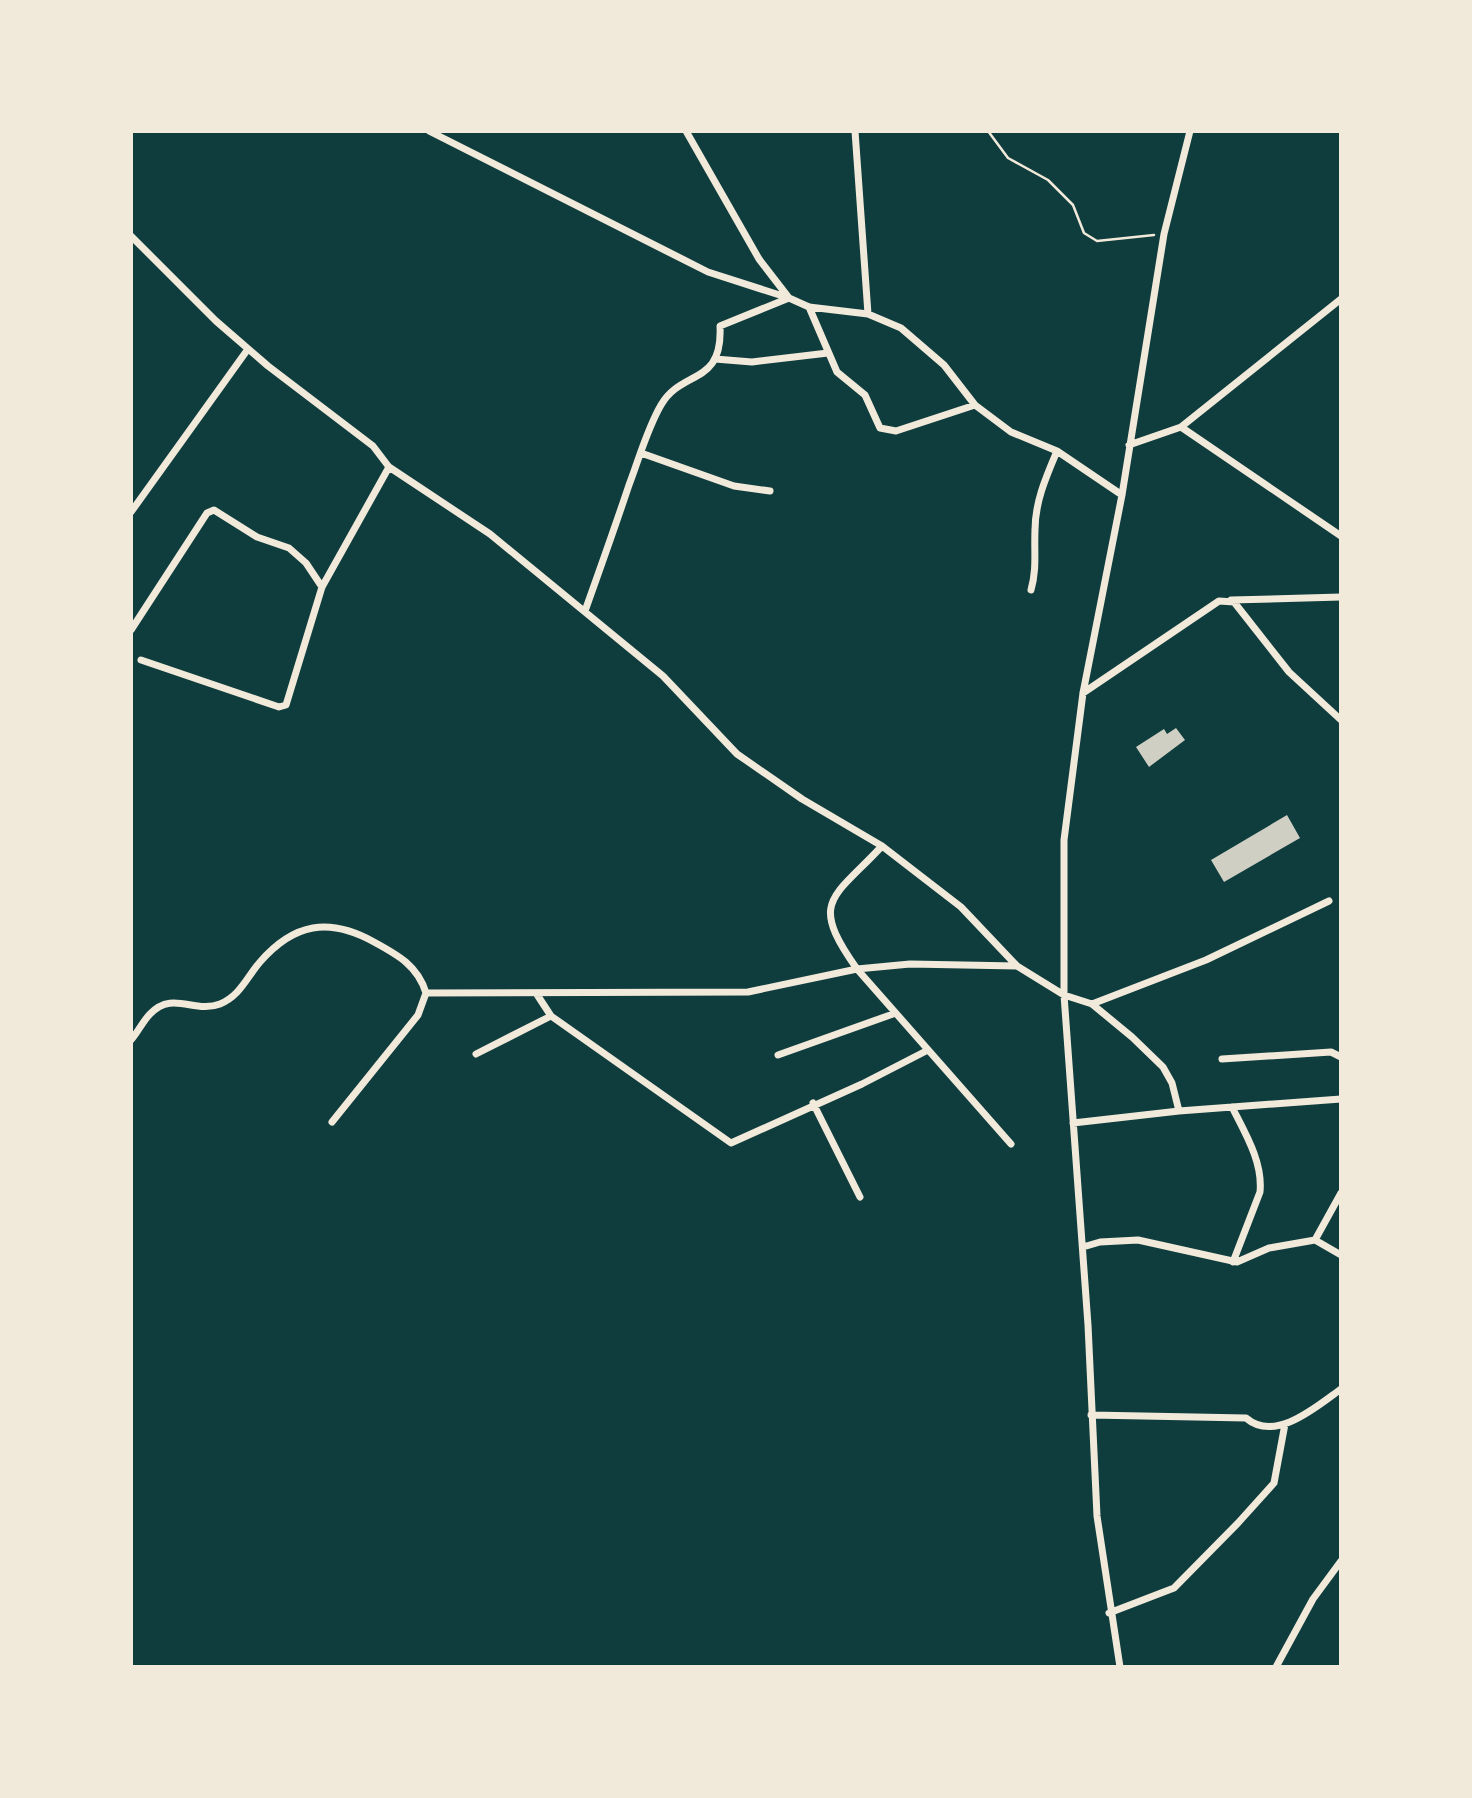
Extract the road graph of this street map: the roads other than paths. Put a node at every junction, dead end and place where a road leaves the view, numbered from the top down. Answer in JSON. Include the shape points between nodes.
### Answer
{"nodes":[{"id":1,"x":429,"y":131,"type":"edge"},
{"id":2,"x":686,"y":131,"type":"edge"},
{"id":3,"x":855,"y":131,"type":"edge"},
{"id":4,"x":1190,"y":131,"type":"edge"},
{"id":5,"x":131,"y":236,"type":"edge"},
{"id":6,"x":789,"y":298,"type":"junction"},
{"id":7,"x":1341,"y":299,"type":"edge"},
{"id":8,"x":809,"y":307,"type":"junction"},
{"id":9,"x":868,"y":314,"type":"junction"},
{"id":10,"x":248,"y":349,"type":"junction"},
{"id":11,"x":828,"y":353,"type":"junction"},
{"id":12,"x":715,"y":359,"type":"junction"},
{"id":13,"x":975,"y":405,"type":"junction"},
{"id":14,"x":1181,"y":427,"type":"junction"},
{"id":15,"x":1129,"y":445,"type":"junction"},
{"id":16,"x":1057,"y":451,"type":"junction"},
{"id":17,"x":640,"y":453,"type":"junction"},
{"id":18,"x":389,"y":467,"type":"junction"},
{"id":19,"x":769,"y":491,"type":"dead end"},
{"id":20,"x":1122,"y":495,"type":"junction"},
{"id":21,"x":131,"y":512,"type":"edge"},
{"id":22,"x":1341,"y":536,"type":"edge"},
{"id":23,"x":322,"y":587,"type":"junction"},
{"id":24,"x":1031,"y":590,"type":"dead end"},
{"id":25,"x":1341,"y":597,"type":"edge"},
{"id":26,"x":1227,"y":600,"type":"junction"},
{"id":27,"x":585,"y":611,"type":"junction"},
{"id":28,"x":131,"y":630,"type":"edge"},
{"id":29,"x":141,"y":660,"type":"dead end"},
{"id":30,"x":1083,"y":693,"type":"junction"},
{"id":31,"x":1341,"y":720,"type":"edge"},
{"id":32,"x":882,"y":846,"type":"junction"},
{"id":33,"x":1329,"y":901,"type":"dead end"},
{"id":34,"x":1017,"y":966,"type":"junction"},
{"id":35,"x":857,"y":970,"type":"junction"},
{"id":36,"x":426,"y":993,"type":"junction"},
{"id":37,"x":536,"y":993,"type":"junction"},
{"id":38,"x":1064,"y":995,"type":"junction"},
{"id":39,"x":1092,"y":1004,"type":"junction"},
{"id":40,"x":893,"y":1014,"type":"junction"},
{"id":41,"x":551,"y":1016,"type":"junction"},
{"id":42,"x":131,"y":1040,"type":"edge"},
{"id":43,"x":928,"y":1050,"type":"junction"},
{"id":44,"x":476,"y":1054,"type":"dead end"},
{"id":45,"x":778,"y":1055,"type":"dead end"},
{"id":46,"x":1341,"y":1057,"type":"edge"},
{"id":47,"x":1223,"y":1059,"type":"dead end"},
{"id":48,"x":1341,"y":1099,"type":"edge"},
{"id":49,"x":813,"y":1104,"type":"junction"},
{"id":50,"x":1232,"y":1107,"type":"junction"},
{"id":51,"x":1179,"y":1111,"type":"junction"},
{"id":52,"x":332,"y":1122,"type":"dead end"},
{"id":53,"x":1073,"y":1123,"type":"junction"},
{"id":54,"x":1011,"y":1144,"type":"dead end"},
{"id":55,"x":1341,"y":1193,"type":"edge"},
{"id":56,"x":860,"y":1197,"type":"dead end"},
{"id":57,"x":1315,"y":1240,"type":"junction"},
{"id":58,"x":1083,"y":1247,"type":"junction"},
{"id":59,"x":1341,"y":1255,"type":"edge"},
{"id":60,"x":1233,"y":1262,"type":"junction"},
{"id":61,"x":1341,"y":1389,"type":"edge"},
{"id":62,"x":1091,"y":1415,"type":"junction"},
{"id":63,"x":1285,"y":1424,"type":"junction"},
{"id":64,"x":1341,"y":1561,"type":"edge"},
{"id":65,"x":1109,"y":1613,"type":"junction"},
{"id":66,"x":1120,"y":1667,"type":"edge"},
{"id":67,"x":1276,"y":1667,"type":"edge"}],
"edges":[{"from":1,"to":6,"type":"street","via":[[708,272]]},
{"from":2,"to":6,"type":"street","via":[[759,259]]},
{"from":3,"to":9,"type":"street"},
{"from":4,"to":15,"type":"street","via":[[1164,234]]},
{"from":5,"to":10,"type":"street"},
{"from":6,"to":8,"type":"street"},
{"from":6,"to":12,"type":"street","via":[[720,326]]},
{"from":7,"to":14,"type":"street"},
{"from":8,"to":9,"type":"street"},
{"from":8,"to":11,"type":"street"},
{"from":9,"to":13,"type":"street","via":[[901,328],[944,365]]},
{"from":10,"to":18,"type":"street","via":[[373,446]]},
{"from":10,"to":21,"type":"street"},
{"from":11,"to":12,"type":"street","via":[[752,362]]},
{"from":11,"to":13,"type":"street","via":[[837,372],[865,395],[875,421],[889,432]]},
{"from":12,"to":17,"type":"street","via":[[662,404]]},
{"from":13,"to":16,"type":"street","via":[[1011,432]]},
{"from":14,"to":15,"type":"street"},
{"from":14,"to":22,"type":"street"},
{"from":15,"to":20,"type":"street"},
{"from":16,"to":20,"type":"street"},
{"from":16,"to":24,"type":"street","via":[[1041,490],[1034,529],[1037,569]]},
{"from":17,"to":19,"type":"street","via":[[734,486]]},
{"from":17,"to":27,"type":"street"},
{"from":18,"to":23,"type":"street"},
{"from":18,"to":27,"type":"street","via":[[490,534]]},
{"from":20,"to":30,"type":"street"},
{"from":23,"to":28,"type":"street","via":[[289,548],[257,537],[214,510],[186,543]]},
{"from":23,"to":29,"type":"street","via":[[286,705]]},
{"from":25,"to":26,"type":"street"},
{"from":26,"to":30,"type":"street","via":[[1219,601]]},
{"from":26,"to":31,"type":"street","via":[[1234,602],[1289,672]]},
{"from":27,"to":32,"type":"street","via":[[663,676],[737,754]]},
{"from":30,"to":38,"type":"street","via":[[1064,840]]},
{"from":32,"to":34,"type":"street","via":[[961,907]]},
{"from":32,"to":35,"type":"street","via":[[830,906],[829,922]]},
{"from":33,"to":39,"type":"street","via":[[1206,960]]},
{"from":34,"to":35,"type":"street","via":[[910,964]]},
{"from":34,"to":38,"type":"street"},
{"from":35,"to":37,"type":"street","via":[[748,992]]},
{"from":35,"to":40,"type":"street"},
{"from":36,"to":37,"type":"street"},
{"from":36,"to":42,"type":"street","via":[[422,978],[402,958],[360,934],[334,926],[303,929],[286,936],[259,962],[241,990],[222,1004],[205,1008],[166,1002],[150,1014]]},
{"from":36,"to":52,"type":"street","via":[[418,1015]]},
{"from":37,"to":41,"type":"street"},
{"from":38,"to":39,"type":"street"},
{"from":38,"to":53,"type":"street"},
{"from":39,"to":51,"type":"street","via":[[1163,1067]]},
{"from":40,"to":43,"type":"street"},
{"from":40,"to":45,"type":"street"},
{"from":41,"to":44,"type":"street"},
{"from":41,"to":49,"type":"street","via":[[726,1141],[735,1142]]},
{"from":43,"to":49,"type":"street"},
{"from":43,"to":54,"type":"street"},
{"from":46,"to":47,"type":"street","via":[[1331,1052]]},
{"from":48,"to":50,"type":"street"},
{"from":49,"to":56,"type":"street"},
{"from":50,"to":51,"type":"street"},
{"from":50,"to":60,"type":"street","via":[[1261,1181]]},
{"from":51,"to":53,"type":"street"},
{"from":53,"to":58,"type":"street"},
{"from":55,"to":57,"type":"street"},
{"from":57,"to":59,"type":"street"},
{"from":57,"to":60,"type":"street","via":[[1269,1248]]},
{"from":58,"to":60,"type":"street","via":[[1138,1240]]},
{"from":58,"to":62,"type":"street"},
{"from":61,"to":63,"type":"street"},
{"from":62,"to":63,"type":"street","via":[[1246,1418],[1267,1428]]},
{"from":62,"to":65,"type":"street"},
{"from":63,"to":65,"type":"street","via":[[1274,1483],[1238,1523],[1174,1588]]},
{"from":64,"to":67,"type":"street","via":[[1312,1599]]},
{"from":65,"to":66,"type":"street"}]}
